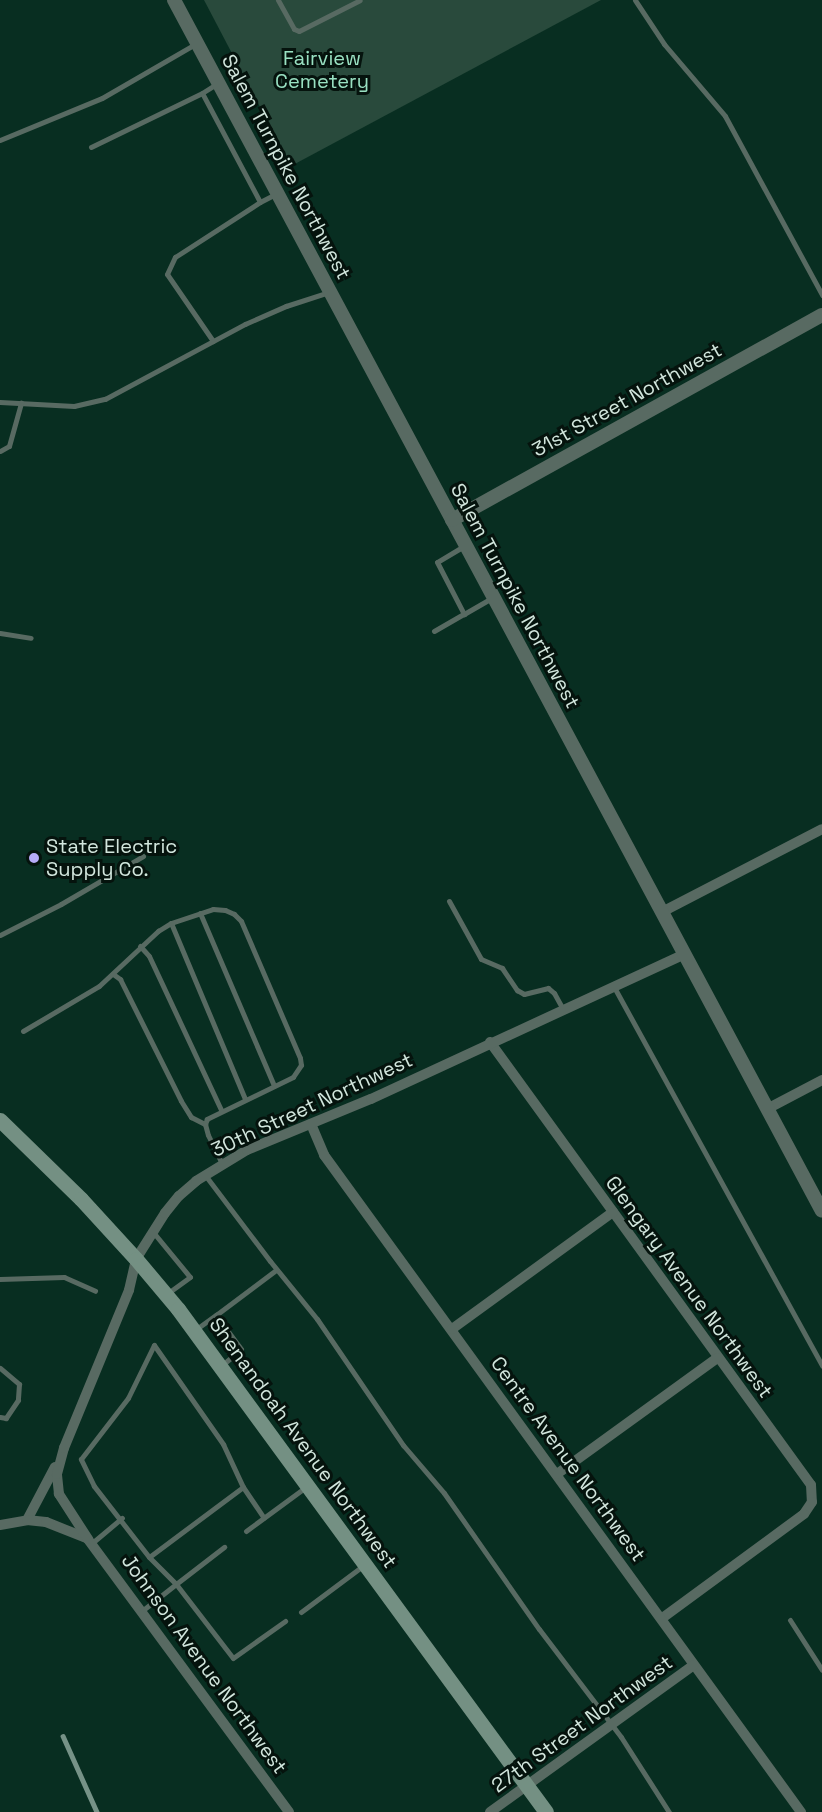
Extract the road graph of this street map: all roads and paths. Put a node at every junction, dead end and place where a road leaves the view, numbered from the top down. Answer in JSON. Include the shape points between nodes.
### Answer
{"nodes":[{"id":1,"x":174,"y":0,"type":"edge"},
{"id":2,"x":278,"y":0,"type":"edge"},
{"id":3,"x":360,"y":0,"type":"edge"},
{"id":4,"x":635,"y":0,"type":"edge"},
{"id":5,"x":197,"y":43,"type":"junction"},
{"id":6,"x":219,"y":82,"type":"junction"},
{"id":7,"x":202,"y":93,"type":"junction"},
{"id":8,"x":0,"y":140,"type":"edge"},
{"id":9,"x":91,"y":147,"type":"dead end"},
{"id":10,"x":278,"y":193,"type":"junction"},
{"id":11,"x":260,"y":202,"type":"junction"},
{"id":12,"x":331,"y":292,"type":"junction"},
{"id":13,"x":822,"y":295,"type":"edge"},
{"id":14,"x":822,"y":315,"type":"edge"},
{"id":15,"x":213,"y":340,"type":"junction"},
{"id":16,"x":0,"y":402,"type":"edge"},
{"id":17,"x":21,"y":403,"type":"junction"},
{"id":18,"x":0,"y":451,"type":"edge"},
{"id":19,"x":452,"y":520,"type":"junction"},
{"id":20,"x":465,"y":545,"type":"junction"},
{"id":21,"x":493,"y":597,"type":"junction"},
{"id":22,"x":464,"y":614,"type":"junction"},
{"id":23,"x":434,"y":631,"type":"dead end"},
{"id":24,"x":0,"y":633,"type":"edge"},
{"id":25,"x":31,"y":638,"type":"dead end"},
{"id":26,"x":822,"y":829,"type":"edge"},
{"id":27,"x":143,"y":856,"type":"dead end"},
{"id":28,"x":449,"y":901,"type":"dead end"},
{"id":29,"x":662,"y":912,"type":"junction"},
{"id":30,"x":200,"y":913,"type":"junction"},
{"id":31,"x":171,"y":923,"type":"junction"},
{"id":32,"x":0,"y":935,"type":"edge"},
{"id":33,"x":140,"y":946,"type":"junction"},
{"id":34,"x":685,"y":954,"type":"junction"},
{"id":35,"x":113,"y":974,"type":"junction"},
{"id":36,"x":613,"y":985,"type":"junction"},
{"id":37,"x":562,"y":1009,"type":"junction"},
{"id":38,"x":23,"y":1030,"type":"dead end"},
{"id":39,"x":490,"y":1042,"type":"junction"},
{"id":40,"x":822,"y":1080,"type":"edge"},
{"id":41,"x":274,"y":1086,"type":"junction"},
{"id":42,"x":245,"y":1099,"type":"junction"},
{"id":43,"x":767,"y":1109,"type":"junction"},
{"id":44,"x":221,"y":1110,"type":"junction"},
{"id":45,"x":0,"y":1120,"type":"edge"},
{"id":46,"x":205,"y":1124,"type":"junction"},
{"id":47,"x":311,"y":1124,"type":"junction"},
{"id":48,"x":222,"y":1164,"type":"junction"},
{"id":49,"x":205,"y":1175,"type":"junction"},
{"id":50,"x":822,"y":1211,"type":"edge"},
{"id":51,"x":613,"y":1212,"type":"junction"},
{"id":52,"x":153,"y":1233,"type":"junction"},
{"id":53,"x":136,"y":1259,"type":"junction"},
{"id":54,"x":276,"y":1269,"type":"junction"},
{"id":55,"x":0,"y":1279,"type":"edge"},
{"id":56,"x":95,"y":1291,"type":"dead end"},
{"id":57,"x":166,"y":1295,"type":"junction"},
{"id":58,"x":216,"y":1315,"type":"junction"},
{"id":59,"x":452,"y":1329,"type":"junction"},
{"id":60,"x":195,"y":1331,"type":"junction"},
{"id":61,"x":717,"y":1358,"type":"junction"},
{"id":62,"x":221,"y":1366,"type":"junction"},
{"id":63,"x":822,"y":1366,"type":"edge"},
{"id":64,"x":0,"y":1368,"type":"edge"},
{"id":65,"x":0,"y":1417,"type":"edge"},
{"id":66,"x":64,"y":1448,"type":"junction"},
{"id":67,"x":556,"y":1474,"type":"junction"},
{"id":68,"x":308,"y":1485,"type":"junction"},
{"id":69,"x":243,"y":1487,"type":"junction"},
{"id":70,"x":122,"y":1518,"type":"junction"},
{"id":71,"x":264,"y":1518,"type":"junction"},
{"id":72,"x":27,"y":1520,"type":"junction"},
{"id":73,"x":0,"y":1525,"type":"edge"},
{"id":74,"x":246,"y":1530,"type":"dead end"},
{"id":75,"x":90,"y":1541,"type":"junction"},
{"id":76,"x":224,"y":1547,"type":"dead end"},
{"id":77,"x":149,"y":1557,"type":"junction"},
{"id":78,"x":365,"y":1564,"type":"junction"},
{"id":79,"x":176,"y":1584,"type":"junction"},
{"id":80,"x":143,"y":1610,"type":"junction"},
{"id":81,"x":301,"y":1612,"type":"dead end"},
{"id":82,"x":661,"y":1619,"type":"junction"},
{"id":83,"x":790,"y":1620,"type":"dead end"},
{"id":84,"x":285,"y":1621,"type":"dead end"},
{"id":85,"x":694,"y":1665,"type":"junction"},
{"id":86,"x":822,"y":1670,"type":"edge"},
{"id":87,"x":612,"y":1725,"type":"junction"},
{"id":88,"x":527,"y":1785,"type":"junction"},
{"id":89,"x":290,"y":1812,"type":"edge"},
{"id":90,"x":490,"y":1812,"type":"edge"},
{"id":91,"x":546,"y":1812,"type":"edge"},
{"id":92,"x":669,"y":1812,"type":"edge"},
{"id":93,"x":801,"y":1812,"type":"edge"}],
"edges":[{"from":1,"to":5,"type":"street","name":"Salem Turnpike Northwest"},
{"from":2,"to":3,"type":"lane","via":[[299,31]]},
{"from":4,"to":13,"type":"lane","via":[[664,44],[725,116]]},
{"from":5,"to":6,"type":"street","name":"Salem Turnpike Northwest"},
{"from":5,"to":8,"type":"lane","via":[[102,98]]},
{"from":6,"to":7,"type":"lane"},
{"from":6,"to":10,"type":"street","name":"Salem Turnpike Northwest"},
{"from":7,"to":9,"type":"lane"},
{"from":7,"to":11,"type":"lane"},
{"from":10,"to":11,"type":"lane"},
{"from":10,"to":12,"type":"street","name":"Salem Turnpike Northwest"},
{"from":11,"to":15,"type":"lane","via":[[175,258],[167,274]]},
{"from":12,"to":15,"type":"lane","via":[[260,316]]},
{"from":12,"to":19,"type":"street","name":"Salem Turnpike Northwest"},
{"from":14,"to":19,"type":"street","name":"31st Street Northwest"},
{"from":15,"to":17,"type":"lane","via":[[105,399],[74,406]]},
{"from":16,"to":17,"type":"lane"},
{"from":17,"to":18,"type":"lane","via":[[9,446]]},
{"from":19,"to":20,"type":"street","name":"Salem Turnpike Northwest"},
{"from":20,"to":21,"type":"street","name":"Salem Turnpike Northwest"},
{"from":20,"to":22,"type":"lane","via":[[437,562]]},
{"from":21,"to":22,"type":"lane"},
{"from":21,"to":29,"type":"street","name":"Salem Turnpike Northwest"},
{"from":22,"to":23,"type":"lane"},
{"from":24,"to":25,"type":"lane"},
{"from":26,"to":29,"type":"street"},
{"from":27,"to":32,"type":"lane"},
{"from":28,"to":37,"type":"lane","via":[[481,959],[502,968],[524,994],[548,988]]},
{"from":29,"to":34,"type":"street","name":"Salem Turnpike Northwest"},
{"from":30,"to":31,"type":"lane"},
{"from":30,"to":41,"type":"lane"},
{"from":30,"to":41,"type":"lane","via":[[225,910],[241,921],[296,1047],[299,1071]]},
{"from":31,"to":33,"type":"lane"},
{"from":31,"to":42,"type":"lane"},
{"from":33,"to":35,"type":"lane"},
{"from":33,"to":44,"type":"lane","via":[[149,956]]},
{"from":34,"to":36,"type":"street","name":"30th Street Northwest"},
{"from":34,"to":43,"type":"street","name":"Salem Turnpike Northwest"},
{"from":35,"to":38,"type":"lane"},
{"from":35,"to":46,"type":"lane","via":[[120,979],[181,1101],[191,1117]]},
{"from":36,"to":37,"type":"street","name":"30th Street Northwest"},
{"from":36,"to":63,"type":"lane"},
{"from":37,"to":39,"type":"street","name":"30th Street Northwest"},
{"from":39,"to":47,"type":"street","name":"30th Street Northwest"},
{"from":39,"to":51,"type":"street","name":"Glengary Avenue Northwest"},
{"from":40,"to":43,"type":"street"},
{"from":41,"to":42,"type":"lane"},
{"from":42,"to":44,"type":"lane"},
{"from":43,"to":50,"type":"street","name":"Salem Turnpike Northwest"},
{"from":44,"to":46,"type":"lane"},
{"from":45,"to":53,"type":"main road","name":"Shenandoah Avenue Northwest"},
{"from":46,"to":48,"type":"lane"},
{"from":47,"to":48,"type":"street","name":"30th Street Northwest"},
{"from":47,"to":59,"type":"street","name":"Centre Avenue Northwest","via":[[324,1155]]},
{"from":48,"to":49,"type":"street","name":"30th Street Northwest"},
{"from":49,"to":52,"type":"street","name":"30th Street Northwest","via":[[179,1196]]},
{"from":49,"to":54,"type":"lane"},
{"from":51,"to":59,"type":"street"},
{"from":51,"to":61,"type":"street","name":"Glengary Avenue Northwest"},
{"from":52,"to":53,"type":"street","name":"30th Street Northwest"},
{"from":52,"to":57,"type":"lane","via":[[189,1277]]},
{"from":53,"to":57,"type":"main road","name":"Shenandoah Avenue Northwest"},
{"from":53,"to":66,"type":"street","name":"30th Street Northwest","via":[[129,1290]]},
{"from":54,"to":58,"type":"lane"},
{"from":54,"to":87,"type":"lane","via":[[317,1319],[403,1445],[444,1493]]},
{"from":55,"to":56,"type":"lane","via":[[64,1277]]},
{"from":57,"to":60,"type":"main road","name":"Shenandoah Avenue Northwest"},
{"from":58,"to":60,"type":"lane"},
{"from":58,"to":62,"type":"lane","via":[[241,1349]]},
{"from":59,"to":67,"type":"street","name":"Centre Avenue Northwest"},
{"from":60,"to":62,"type":"main road","name":"Shenandoah Avenue Northwest"},
{"from":61,"to":67,"type":"street"},
{"from":61,"to":82,"type":"street","name":"Glengary Avenue Northwest","via":[[811,1485],[812,1503],[764,1544]]},
{"from":62,"to":68,"type":"main road","name":"Shenandoah Avenue Northwest"},
{"from":64,"to":65,"type":"lane","via":[[20,1384],[18,1400],[6,1418]]},
{"from":66,"to":72,"type":"street","name":"30th Street Northwest"},
{"from":66,"to":75,"type":"street","name":"30th Street Northwest","via":[[57,1474],[59,1494]]},
{"from":67,"to":82,"type":"street","name":"Centre Avenue Northwest"},
{"from":68,"to":71,"type":"lane"},
{"from":68,"to":78,"type":"main road","name":"Shenandoah Avenue Northwest"},
{"from":69,"to":70,"type":"lane","via":[[223,1444],[154,1345],[128,1398],[81,1459],[94,1486]]},
{"from":69,"to":71,"type":"lane"},
{"from":69,"to":77,"type":"lane"},
{"from":70,"to":75,"type":"lane"},
{"from":70,"to":77,"type":"lane"},
{"from":71,"to":74,"type":"lane"},
{"from":72,"to":73,"type":"street"},
{"from":72,"to":75,"type":"street","via":[[64,1527]]},
{"from":75,"to":80,"type":"street","name":"Johnson Avenue Northwest"},
{"from":76,"to":79,"type":"lane"},
{"from":77,"to":79,"type":"lane"},
{"from":78,"to":81,"type":"lane"},
{"from":78,"to":88,"type":"main road","name":"Shenandoah Avenue Northwest"},
{"from":79,"to":80,"type":"lane"},
{"from":79,"to":84,"type":"lane","via":[[233,1658]]},
{"from":80,"to":89,"type":"street","name":"Johnson Avenue Northwest"},
{"from":82,"to":85,"type":"street","name":"Centre Avenue Northwest"},
{"from":83,"to":86,"type":"lane"},
{"from":85,"to":87,"type":"street","name":"27th Street Northwest"},
{"from":85,"to":93,"type":"street","name":"Centre Avenue Northwest"},
{"from":87,"to":88,"type":"street","name":"27th Street Northwest"},
{"from":87,"to":92,"type":"lane"},
{"from":88,"to":90,"type":"street","name":"27th Street Northwest"},
{"from":88,"to":91,"type":"main road","name":"Shenandoah Avenue Northwest"}]}
